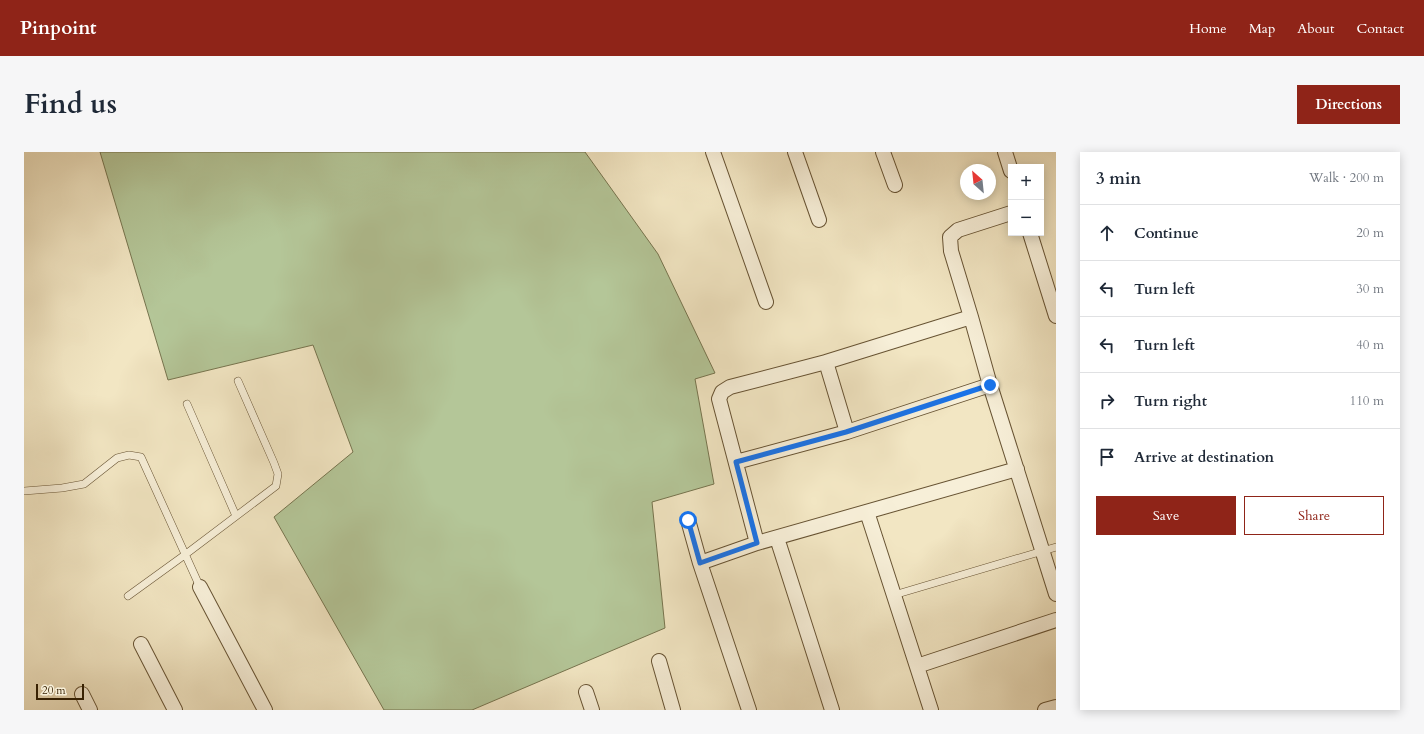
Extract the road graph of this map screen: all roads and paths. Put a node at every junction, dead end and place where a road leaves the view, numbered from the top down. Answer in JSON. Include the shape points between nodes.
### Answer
{"nodes":[{"id":1,"x":713,"y":152,"type":"edge"},
{"id":2,"x":795,"y":152,"type":"edge"},
{"id":3,"x":883,"y":152,"type":"edge"},
{"id":4,"x":1005,"y":152,"type":"edge"},
{"id":5,"x":1009,"y":164,"type":"edge"},
{"id":6,"x":895,"y":185,"type":"dead end"},
{"id":7,"x":1008,"y":214,"type":"edge"},
{"id":8,"x":819,"y":220,"type":"dead end"},
{"id":9,"x":1031,"y":236,"type":"edge"},
{"id":10,"x":766,"y":302,"type":"dead end"},
{"id":11,"x":1056,"y":316,"type":"edge"},
{"id":12,"x":971,"y":317,"type":"junction"},
{"id":13,"x":826,"y":362,"type":"junction"},
{"id":14,"x":238,"y":381,"type":"dead end"},
{"id":15,"x":990,"y":385,"type":"junction"},
{"id":16,"x":187,"y":404,"type":"dead end"},
{"id":17,"x":846,"y":432,"type":"junction"},
{"id":18,"x":736,"y":462,"type":"junction"},
{"id":19,"x":1017,"y":469,"type":"junction"},
{"id":20,"x":24,"y":491,"type":"edge"},
{"id":21,"x":867,"y":512,"type":"junction"},
{"id":22,"x":236,"y":516,"type":"junction"},
{"id":23,"x":688,"y":520,"type":"dead end"},
{"id":24,"x":777,"y":538,"type":"junction"},
{"id":25,"x":757,"y":543,"type":"junction"},
{"id":26,"x":1056,"y":547,"type":"edge"},
{"id":27,"x":1042,"y":551,"type":"junction"},
{"id":28,"x":186,"y":554,"type":"junction"},
{"id":29,"x":700,"y":563,"type":"junction"},
{"id":30,"x":200,"y":587,"type":"joint"},
{"id":31,"x":1056,"y":594,"type":"edge"},
{"id":32,"x":894,"y":595,"type":"junction"},
{"id":33,"x":128,"y":596,"type":"dead end"},
{"id":34,"x":1056,"y":620,"type":"edge"},
{"id":35,"x":141,"y":644,"type":"dead end"},
{"id":36,"x":659,"y":661,"type":"dead end"},
{"id":37,"x":917,"y":666,"type":"junction"},
{"id":38,"x":586,"y":692,"type":"dead end"},
{"id":39,"x":82,"y":694,"type":"dead end"},
{"id":40,"x":1056,"y":707,"type":"edge"},
{"id":41,"x":263,"y":709,"type":"edge"},
{"id":42,"x":90,"y":710,"type":"edge"},
{"id":43,"x":175,"y":710,"type":"edge"},
{"id":44,"x":592,"y":710,"type":"edge"},
{"id":45,"x":673,"y":710,"type":"edge"},
{"id":46,"x":749,"y":710,"type":"edge"},
{"id":47,"x":832,"y":710,"type":"edge"},
{"id":48,"x":931,"y":710,"type":"edge"},
{"id":49,"x":1045,"y":710,"type":"edge"}],
"edges":[{"from":1,"to":10,"type":"street"},
{"from":2,"to":8,"type":"street"},
{"from":3,"to":6,"type":"street"},
{"from":4,"to":5,"type":"street"},
{"from":7,"to":12,"type":"street","via":[[958,230],[950,237],[951,251]]},
{"from":9,"to":11,"type":"street"},
{"from":12,"to":13,"type":"street"},
{"from":12,"to":15,"type":"street"},
{"from":13,"to":17,"type":"street"},
{"from":13,"to":18,"type":"street","via":[[730,387],[722,392],[719,399]]},
{"from":14,"to":22,"type":"lane","via":[[278,474],[276,486]]},
{"from":15,"to":17,"type":"street"},
{"from":15,"to":19,"type":"street"},
{"from":16,"to":22,"type":"lane"},
{"from":17,"to":18,"type":"street"},
{"from":18,"to":25,"type":"street"},
{"from":19,"to":21,"type":"street"},
{"from":19,"to":27,"type":"street"},
{"from":20,"to":28,"type":"lane","via":[[84,484],[117,458],[129,455],[141,457]]},
{"from":21,"to":24,"type":"street"},
{"from":21,"to":32,"type":"street"},
{"from":22,"to":28,"type":"lane"},
{"from":23,"to":29,"type":"street"},
{"from":24,"to":25,"type":"street"},
{"from":24,"to":47,"type":"street"},
{"from":25,"to":29,"type":"street"},
{"from":26,"to":27,"type":"lane"},
{"from":27,"to":31,"type":"street"},
{"from":27,"to":32,"type":"lane"},
{"from":28,"to":30,"type":"lane"},
{"from":28,"to":33,"type":"lane"},
{"from":29,"to":46,"type":"street"},
{"from":30,"to":41,"type":"street"},
{"from":32,"to":37,"type":"street"},
{"from":34,"to":37,"type":"street"},
{"from":35,"to":43,"type":"street"},
{"from":36,"to":45,"type":"street"},
{"from":37,"to":48,"type":"street"},
{"from":38,"to":44,"type":"street"},
{"from":39,"to":42,"type":"street"},
{"from":40,"to":49,"type":"street"}]}
